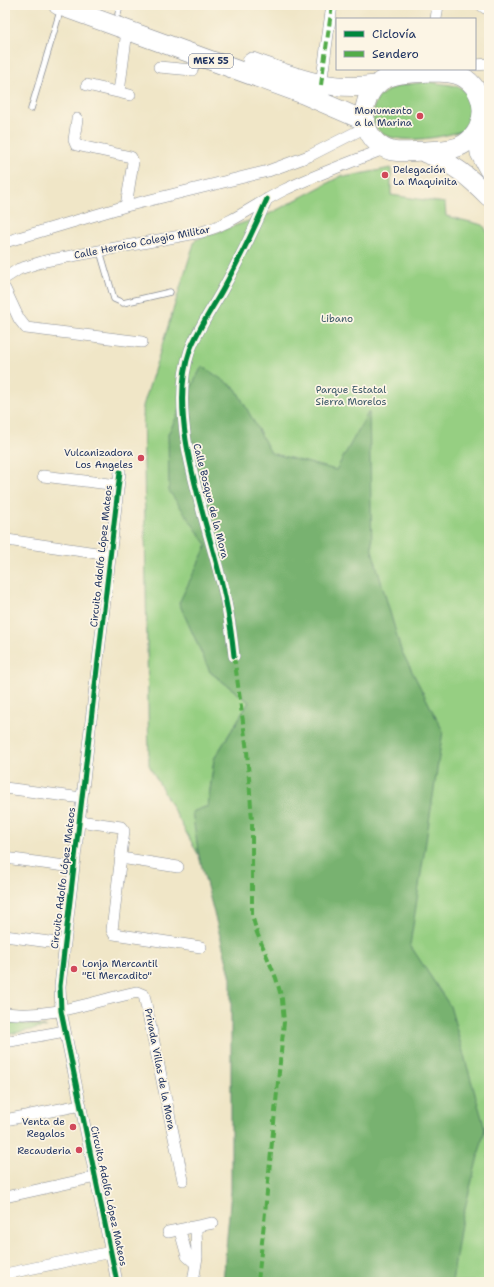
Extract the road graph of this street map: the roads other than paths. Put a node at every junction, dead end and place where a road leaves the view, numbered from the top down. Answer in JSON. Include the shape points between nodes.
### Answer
{"nodes":[{"id":1,"x":94,"y":5,"type":"edge"},
{"id":2,"x":332,"y":5,"type":"edge"},
{"id":3,"x":438,"y":5,"type":"edge"},
{"id":4,"x":60,"y":6,"type":"edge"},
{"id":5,"x":119,"y":9,"type":"edge"},
{"id":6,"x":436,"y":18,"type":"edge"},
{"id":7,"x":127,"y":31,"type":"junction"},
{"id":8,"x":198,"y":56,"type":"junction"},
{"id":9,"x":489,"y":64,"type":"edge"},
{"id":10,"x":476,"y":65,"type":"edge"},
{"id":11,"x":159,"y":67,"type":"dead end"},
{"id":12,"x":442,"y":71,"type":"edge"},
{"id":13,"x":87,"y":84,"type":"dead end"},
{"id":14,"x":321,"y":85,"type":"junction"},
{"id":15,"x":377,"y":85,"type":"junction"},
{"id":16,"x":31,"y":109,"type":"dead end"},
{"id":17,"x":483,"y":118,"type":"edge"},
{"id":18,"x":77,"y":119,"type":"dead end"},
{"id":19,"x":365,"y":124,"type":"junction"},
{"id":20,"x":386,"y":148,"type":"junction"},
{"id":21,"x":420,"y":151,"type":"junction"},
{"id":22,"x":489,"y":170,"type":"edge"},
{"id":23,"x":489,"y":196,"type":"edge"},
{"id":24,"x":267,"y":199,"type":"junction"},
{"id":25,"x":126,"y":206,"type":"junction"},
{"id":26,"x":5,"y":242,"type":"edge"},
{"id":27,"x":100,"y":251,"type":"junction"},
{"id":28,"x":5,"y":278,"type":"edge"},
{"id":29,"x":5,"y":289,"type":"edge"},
{"id":30,"x":170,"y":292,"type":"dead end"},
{"id":31,"x":142,"y":342,"type":"dead end"},
{"id":32,"x":120,"y":472,"type":"dead end"},
{"id":33,"x":43,"y":476,"type":"dead end"},
{"id":34,"x":118,"y":485,"type":"junction"},
{"id":35,"x":7,"y":540,"type":"dead end"},
{"id":36,"x":110,"y":555,"type":"junction"},
{"id":37,"x":234,"y":656,"type":"dead end"},
{"id":38,"x":5,"y":788,"type":"edge"},
{"id":39,"x":82,"y":798,"type":"junction"},
{"id":40,"x":79,"y":821,"type":"junction"},
{"id":41,"x":5,"y":858,"type":"edge"},
{"id":42,"x":121,"y":858,"type":"junction"},
{"id":43,"x":73,"y":867,"type":"junction"},
{"id":44,"x":178,"y":867,"type":"dead end"},
{"id":45,"x":5,"y":936,"type":"edge"},
{"id":46,"x":64,"y":944,"type":"junction"},
{"id":47,"x":201,"y":947,"type":"dead end"},
{"id":48,"x":61,"y":1011,"type":"junction"},
{"id":49,"x":5,"y":1013,"type":"edge"},
{"id":50,"x":65,"y":1031,"type":"junction"},
{"id":51,"x":5,"y":1042,"type":"edge"},
{"id":52,"x":81,"y":1105,"type":"junction"},
{"id":53,"x":5,"y":1120,"type":"edge"},
{"id":54,"x":96,"y":1177,"type":"junction"},
{"id":55,"x":183,"y":1180,"type":"dead end"},
{"id":56,"x":5,"y":1197,"type":"edge"},
{"id":57,"x":213,"y":1223,"type":"dead end"},
{"id":58,"x":196,"y":1228,"type":"junction"},
{"id":59,"x":180,"y":1231,"type":"junction"},
{"id":60,"x":168,"y":1232,"type":"dead end"},
{"id":61,"x":111,"y":1252,"type":"junction"},
{"id":62,"x":195,"y":1263,"type":"junction"},
{"id":63,"x":5,"y":1274,"type":"edge"},
{"id":64,"x":117,"y":1282,"type":"edge"},
{"id":65,"x":193,"y":1282,"type":"edge"}],
"edges":[{"from":1,"to":5,"type":"highway","number":"MEX 55"},
{"from":2,"to":14,"type":"street"},
{"from":3,"to":6,"type":"street"},
{"from":4,"to":7,"type":"highway","number":"MEX 55"},
{"from":4,"to":16,"type":"lane"},
{"from":5,"to":14,"type":"highway","number":"MEX 55"},
{"from":7,"to":8,"type":"highway","number":"MEX 55"},
{"from":7,"to":13,"type":"street","via":[[125,94]]},
{"from":8,"to":11,"type":"street","via":[[192,70]]},
{"from":8,"to":19,"type":"highway","number":"MEX 55","via":[[303,94]]},
{"from":9,"to":10,"type":"street"},
{"from":12,"to":15,"type":"highway","via":[[391,76]]},
{"from":12,"to":17,"type":"highway","via":[[463,77],[476,89],[482,102]]},
{"from":14,"to":15,"type":"highway","number":"MEX 55","via":[[346,88]]},
{"from":15,"to":19,"type":"highway","via":[[368,97]]},
{"from":17,"to":21,"type":"highway","via":[[465,143],[457,147]]},
{"from":17,"to":22,"type":"highway","via":[[480,153]]},
{"from":18,"to":25,"type":"street","via":[[74,140],[76,145],[131,157],[133,162]]},
{"from":19,"to":20,"type":"highway","via":[[370,135]]},
{"from":19,"to":25,"type":"street","via":[[328,147],[268,171]]},
{"from":20,"to":21,"type":"highway","via":[[402,152]]},
{"from":20,"to":24,"type":"street","name":"Calle Heroico Colegio Militar"},
{"from":21,"to":23,"type":"highway","via":[[464,172]]},
{"from":24,"to":27,"type":"street","name":"Calle Heroico Colegio Militar","via":[[235,220],[208,230]]},
{"from":24,"to":37,"type":"street","name":"Calle Bosque de la Mora","via":[[244,250],[197,335],[186,365],[184,385],[186,443],[229,613]]},
{"from":25,"to":26,"type":"street"},
{"from":27,"to":28,"type":"street","name":"Calle Heroico Colegio Militar","via":[[19,268]]},
{"from":27,"to":30,"type":"lane","via":[[117,302],[123,303]]},
{"from":29,"to":31,"type":"street","via":[[18,320],[26,328]]},
{"from":32,"to":34,"type":"street","name":"Circuito Adolfo López Mateos"},
{"from":33,"to":34,"type":"street"},
{"from":34,"to":36,"type":"street","name":"Circuito Adolfo López Mateos"},
{"from":35,"to":36,"type":"street"},
{"from":36,"to":39,"type":"street","name":"Circuito Adolfo López Mateos"},
{"from":38,"to":39,"type":"street","name":"Circuito Adolfo López Mateos"},
{"from":39,"to":40,"type":"street","name":"Circuito Adolfo López Mateos"},
{"from":40,"to":42,"type":"street","via":[[121,827],[124,834]]},
{"from":40,"to":43,"type":"street","name":"Circuito Adolfo López Mateos"},
{"from":41,"to":43,"type":"street"},
{"from":42,"to":44,"type":"street"},
{"from":42,"to":47,"type":"street","via":[[112,930],[114,934]]},
{"from":43,"to":46,"type":"street","name":"Circuito Adolfo López Mateos"},
{"from":45,"to":46,"type":"street"},
{"from":46,"to":48,"type":"street","name":"Circuito Adolfo López Mateos","via":[[60,986]]},
{"from":48,"to":49,"type":"street","via":[[27,1015]]},
{"from":48,"to":50,"type":"street","name":"Circuito Adolfo López Mateos"},
{"from":48,"to":55,"type":"street","name":"Privada Villas de la Mora","via":[[137,992],[144,995]]},
{"from":50,"to":51,"type":"street"},
{"from":50,"to":52,"type":"street","name":"Circuito Adolfo López Mateos"},
{"from":52,"to":53,"type":"street"},
{"from":52,"to":54,"type":"street","name":"Circuito Adolfo López Mateos"},
{"from":54,"to":56,"type":"street"},
{"from":54,"to":61,"type":"street","name":"Circuito Adolfo López Mateos"},
{"from":57,"to":58,"type":"street"},
{"from":58,"to":59,"type":"street"},
{"from":58,"to":62,"type":"street"},
{"from":59,"to":60,"type":"street"},
{"from":59,"to":62,"type":"street","via":[[187,1256]]},
{"from":61,"to":63,"type":"street"},
{"from":61,"to":64,"type":"street","name":"Circuito Adolfo López Mateos"},
{"from":62,"to":65,"type":"street"}]}
